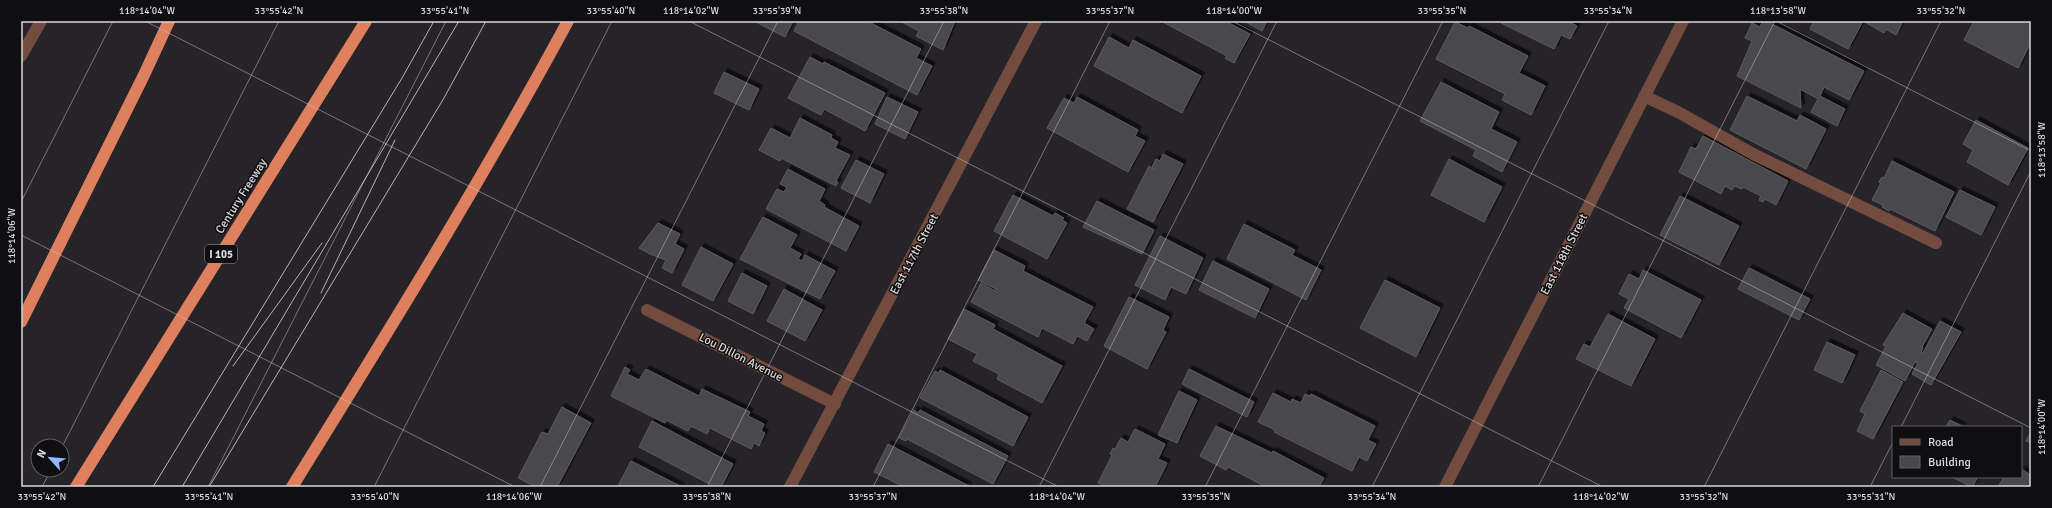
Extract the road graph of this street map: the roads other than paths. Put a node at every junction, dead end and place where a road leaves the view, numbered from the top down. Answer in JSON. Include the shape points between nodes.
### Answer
{"nodes":[{"id":1,"x":41,"y":21,"type":"edge"},
{"id":2,"x":169,"y":21,"type":"edge"},
{"id":3,"x":366,"y":21,"type":"edge"},
{"id":4,"x":568,"y":21,"type":"edge"},
{"id":5,"x":1036,"y":21,"type":"edge"},
{"id":6,"x":1683,"y":21,"type":"edge"},
{"id":7,"x":21,"y":56,"type":"edge"},
{"id":8,"x":1644,"y":96,"type":"junction"},
{"id":9,"x":1936,"y":243,"type":"dead end"},
{"id":10,"x":647,"y":310,"type":"dead end"},
{"id":11,"x":21,"y":322,"type":"edge"},
{"id":12,"x":835,"y":404,"type":"junction"},
{"id":13,"x":76,"y":487,"type":"edge"},
{"id":14,"x":292,"y":487,"type":"edge"},
{"id":15,"x":790,"y":487,"type":"edge"},
{"id":16,"x":1445,"y":487,"type":"edge"}],
"edges":[{"from":1,"to":7,"type":"street"},
{"from":2,"to":11,"type":"highway"},
{"from":3,"to":13,"type":"highway","name":"Century Freeway","number":"I 105"},
{"from":4,"to":14,"type":"highway","via":[[390,328]]},
{"from":5,"to":12,"type":"street","name":"East 117th Street"},
{"from":6,"to":8,"type":"street","name":"East 118th Street"},
{"from":8,"to":9,"type":"street","via":[[1753,154]]},
{"from":8,"to":16,"type":"street","name":"East 118th Street"},
{"from":10,"to":12,"type":"street","name":"Lou Dillon Avenue"},
{"from":12,"to":15,"type":"street","name":"East 117th Street"}]}
